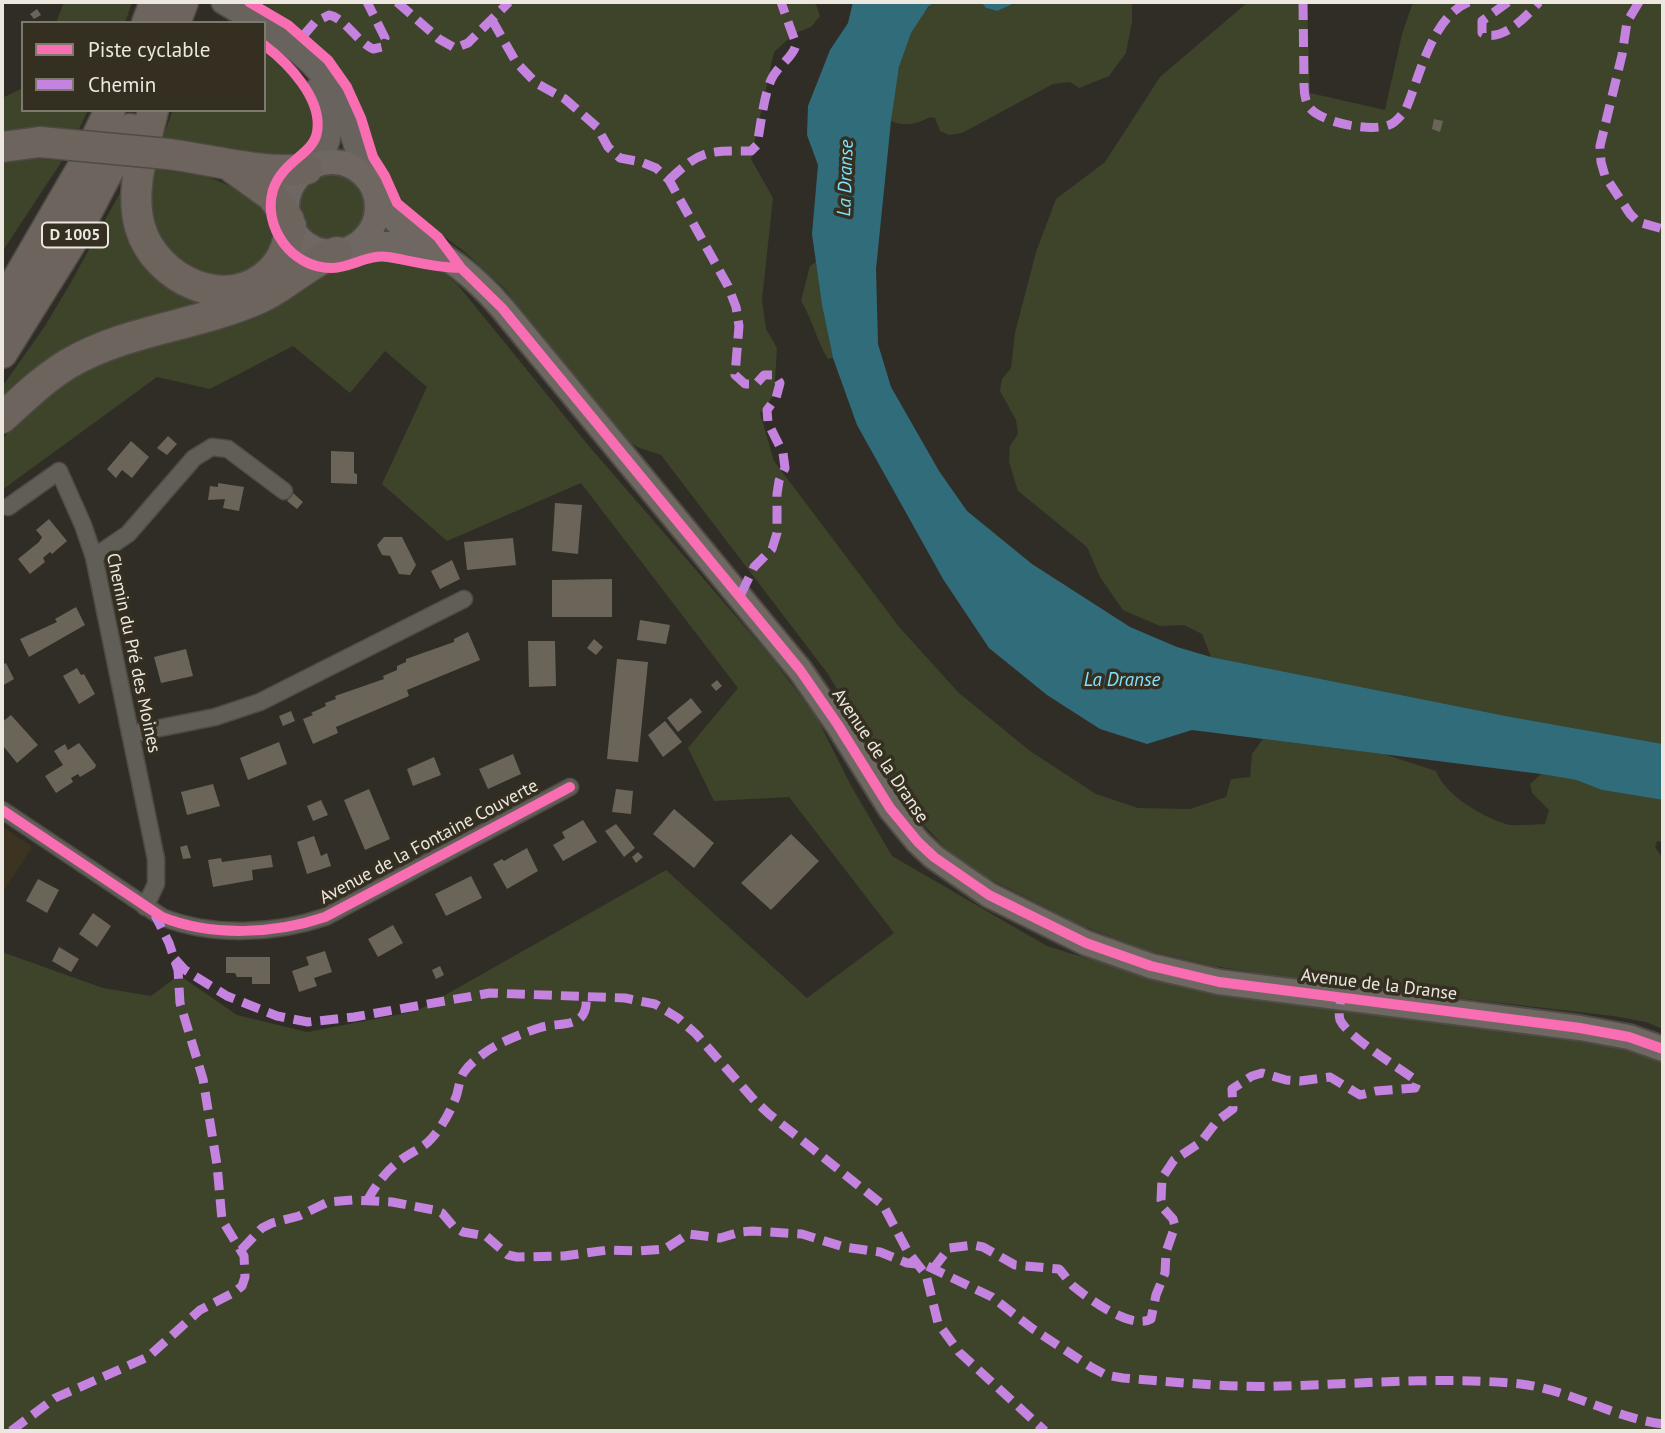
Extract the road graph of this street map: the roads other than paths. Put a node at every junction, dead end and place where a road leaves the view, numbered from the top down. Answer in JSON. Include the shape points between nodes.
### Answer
{"nodes":[{"id":1,"x":155,"y":2,"type":"edge"},
{"id":2,"x":183,"y":2,"type":"edge"},
{"id":3,"x":223,"y":2,"type":"edge"},
{"id":4,"x":251,"y":18,"type":"edge"},
{"id":5,"x":147,"y":21,"type":"edge"},
{"id":6,"x":176,"y":21,"type":"edge"},
{"id":7,"x":266,"y":29,"type":"edge"},
{"id":8,"x":306,"y":60,"type":"junction"},
{"id":9,"x":109,"y":112,"type":"edge"},
{"id":10,"x":137,"y":112,"type":"edge"},
{"id":11,"x":153,"y":112,"type":"edge"},
{"id":12,"x":2,"y":147,"type":"edge"},
{"id":13,"x":230,"y":166,"type":"junction"},
{"id":14,"x":312,"y":167,"type":"junction"},
{"id":15,"x":372,"y":188,"type":"junction"},
{"id":16,"x":290,"y":223,"type":"junction"},
{"id":17,"x":348,"y":248,"type":"junction"},
{"id":18,"x":438,"y":254,"type":"junction"},
{"id":19,"x":7,"y":296,"type":"edge"},
{"id":20,"x":2,"y":353,"type":"edge"},
{"id":21,"x":2,"y":418,"type":"edge"},
{"id":22,"x":284,"y":491,"type":"dead end"},
{"id":23,"x":8,"y":507,"type":"dead end"},
{"id":24,"x":94,"y":557,"type":"junction"},
{"id":25,"x":464,"y":599,"type":"dead end"},
{"id":26,"x":130,"y":734,"type":"junction"},
{"id":27,"x":570,"y":787,"type":"dead end"},
{"id":28,"x":2,"y":810,"type":"edge"},
{"id":29,"x":145,"y":907,"type":"junction"},
{"id":30,"x":1663,"y":1049,"type":"edge"}],
"edges":[{"from":1,"to":5,"type":"highway"},
{"from":2,"to":6,"type":"highway"},
{"from":3,"to":4,"type":"main road"},
{"from":7,"to":8,"type":"main road","name":"Avenue de la Dranse"},
{"from":8,"to":14,"type":"main road","name":"Avenue de la Dranse","via":[[331,125],[328,144]]},
{"from":8,"to":15,"type":"main road","name":"Avenue de la Dranse","via":[[336,94]]},
{"from":9,"to":19,"type":"highway","number":"D 1005","via":[[81,170]]},
{"from":10,"to":20,"type":"highway","number":"D 1005","via":[[76,234]]},
{"from":11,"to":16,"type":"highway","via":[[136,213],[151,251],[170,271],[204,288],[242,288],[274,269],[286,247]]},
{"from":12,"to":13,"type":"highway","bridge":true,"via":[[40,142],[168,154]]},
{"from":13,"to":14,"type":"highway","via":[[283,171]]},
{"from":13,"to":16,"type":"highway","via":[[272,196]]},
{"from":14,"to":15,"type":"main road","via":[[343,163],[356,169]]},
{"from":14,"to":16,"type":"main road","via":[[290,192]]},
{"from":15,"to":17,"type":"main road","via":[[376,220],[369,234]]},
{"from":15,"to":18,"type":"main road","name":"Avenue de la Dranse","via":[[391,216]]},
{"from":16,"to":17,"type":"main road","via":[[314,248]]},
{"from":17,"to":18,"type":"main road","name":"Avenue de la Dranse","via":[[396,244]]},
{"from":17,"to":21,"type":"highway","via":[[320,260],[259,299],[84,356],[39,385]]},
{"from":18,"to":30,"type":"main road","name":"Avenue de la Dranse","via":[[471,277],[502,308],[800,670],[903,825],[934,857],[970,883],[1086,943],[1174,972],[1233,984],[1580,1028]]},
{"from":22,"to":24,"type":"street","via":[[228,449],[212,447],[194,458],[128,534]]},
{"from":23,"to":24,"type":"street","name":"Chemin du Pré des Moines","via":[[59,471]]},
{"from":24,"to":26,"type":"street","name":"Chemin du Pré des Moines"},
{"from":25,"to":26,"type":"street","via":[[260,702],[215,717]]},
{"from":26,"to":29,"type":"street","name":"Chemin du Pré des Moines","via":[[157,866],[156,884]]},
{"from":27,"to":29,"type":"street","name":"Avenue de la Fontaine Couverte","via":[[342,909],[306,923],[221,929],[171,920]]},
{"from":28,"to":29,"type":"street","name":"Avenue de la Fontaine Couverte"}]}
